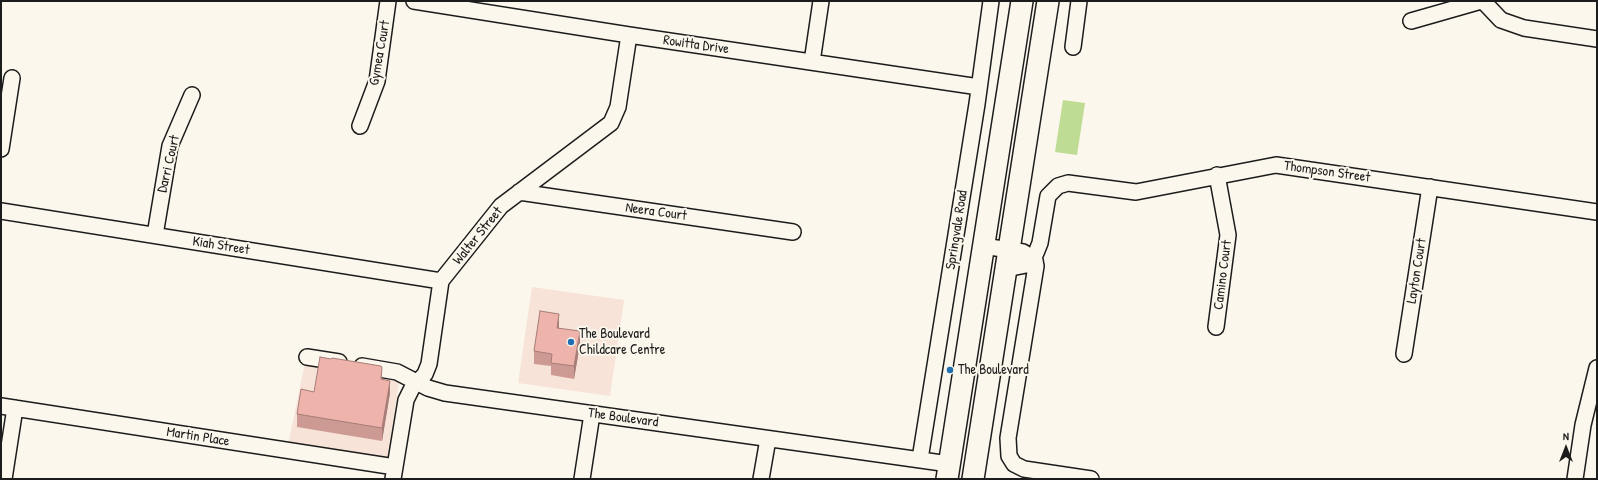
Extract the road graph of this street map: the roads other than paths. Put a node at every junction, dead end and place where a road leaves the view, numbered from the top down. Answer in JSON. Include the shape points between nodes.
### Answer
{"nodes":[{"id":1,"x":388,"y":1,"type":"edge"},
{"id":2,"x":414,"y":1,"type":"edge"},
{"id":3,"x":821,"y":1,"type":"edge"},
{"id":4,"x":990,"y":1,"type":"edge"},
{"id":5,"x":1022,"y":1,"type":"edge"},
{"id":6,"x":1048,"y":1,"type":"edge"},
{"id":7,"x":1079,"y":1,"type":"edge"},
{"id":8,"x":1482,"y":1,"type":"edge"},
{"id":9,"x":462,"y":4,"type":"edge"},
{"id":10,"x":1411,"y":21,"type":"dead end"},
{"id":11,"x":629,"y":35,"type":"junction"},
{"id":12,"x":1597,"y":39,"type":"edge"},
{"id":13,"x":1073,"y":47,"type":"dead end"},
{"id":14,"x":812,"y":62,"type":"junction"},
{"id":15,"x":12,"y":78,"type":"dead end"},
{"id":16,"x":979,"y":87,"type":"junction"},
{"id":17,"x":192,"y":95,"type":"dead end"},
{"id":18,"x":360,"y":126,"type":"dead end"},
{"id":19,"x":1,"y":149,"type":"edge"},
{"id":20,"x":1217,"y":175,"type":"junction"},
{"id":21,"x":1430,"y":187,"type":"junction"},
{"id":22,"x":519,"y":192,"type":"junction"},
{"id":23,"x":1,"y":211,"type":"edge"},
{"id":24,"x":1597,"y":212,"type":"edge"},
{"id":25,"x":793,"y":232,"type":"dead end"},
{"id":26,"x":154,"y":235,"type":"junction"},
{"id":27,"x":984,"y":246,"type":"junction"},
{"id":28,"x":1033,"y":256,"type":"junction"},
{"id":29,"x":1008,"y":259,"type":"junction"},
{"id":30,"x":441,"y":281,"type":"junction"},
{"id":31,"x":1216,"y":327,"type":"dead end"},
{"id":32,"x":1404,"y":354,"type":"dead end"},
{"id":33,"x":307,"y":357,"type":"dead end"},
{"id":34,"x":1597,"y":368,"type":"edge"},
{"id":35,"x":417,"y":384,"type":"junction"},
{"id":36,"x":8,"y":407,"type":"edge"},
{"id":37,"x":592,"y":414,"type":"junction"},
{"id":38,"x":768,"y":439,"type":"junction"},
{"id":39,"x":920,"y":460,"type":"junction"},
{"id":40,"x":948,"y":471,"type":"edge"},
{"id":41,"x":394,"y":473,"type":"edge"},
{"id":42,"x":4,"y":479,"type":"edge"},
{"id":43,"x":582,"y":479,"type":"edge"},
{"id":44,"x":761,"y":479,"type":"edge"},
{"id":45,"x":973,"y":479,"type":"edge"},
{"id":46,"x":1091,"y":479,"type":"edge"},
{"id":47,"x":1574,"y":479,"type":"edge"}],
"edges":[{"from":1,"to":18,"type":"street","name":"Gymea Court","via":[[376,81]]},
{"from":2,"to":9,"type":"street","name":"Rowitta Drive"},
{"from":3,"to":14,"type":"street"},
{"from":4,"to":16,"type":"street","name":"Springvale Road"},
{"from":5,"to":27,"type":"highway","name":"Springvale Road"},
{"from":6,"to":29,"type":"highway"},
{"from":7,"to":13,"type":"street"},
{"from":8,"to":10,"type":"street"},
{"from":8,"to":12,"type":"street","via":[[1501,20],[1524,28]]},
{"from":9,"to":11,"type":"street","name":"Rowitta Drive"},
{"from":11,"to":14,"type":"street","name":"Rowitta Drive"},
{"from":11,"to":22,"type":"street","name":"Walter Street","via":[[618,107],[611,123]]},
{"from":14,"to":16,"type":"street","name":"Rowitta Drive"},
{"from":15,"to":19,"type":"street"},
{"from":16,"to":39,"type":"street","name":"Springvale Road"},
{"from":17,"to":26,"type":"street","name":"Darri Court","via":[[170,146]]},
{"from":20,"to":21,"type":"street","name":"Thompson Street","via":[[1276,165]]},
{"from":20,"to":28,"type":"street","name":"Thompson Street","via":[[1136,192],[1072,183],[1058,186],[1048,196],[1040,243],[1038,251]]},
{"from":20,"to":31,"type":"street","name":"Camino Court","via":[[1228,235]]},
{"from":21,"to":24,"type":"street","name":"Thompson Street"},
{"from":21,"to":32,"type":"street","name":"Layton Court"},
{"from":22,"to":25,"type":"street","name":"Neera Court"},
{"from":22,"to":30,"type":"street","name":"Walter Street","via":[[501,206]]},
{"from":23,"to":26,"type":"street","name":"Kiah Street"},
{"from":26,"to":30,"type":"street","name":"Kiah Street"},
{"from":27,"to":29,"type":"street","name":"Springvale Road"},
{"from":27,"to":40,"type":"highway","name":"Springvale Road"},
{"from":28,"to":29,"type":"street","name":"Springvale Road","via":[[1023,252]]},
{"from":28,"to":46,"type":"street","via":[[1036,266],[1008,438],[1009,456],[1014,464],[1024,469]]},
{"from":29,"to":45,"type":"highway"},
{"from":30,"to":35,"type":"street","via":[[429,364]]},
{"from":33,"to":35,"type":"street","name":"The Boulevard","via":[[397,372]]},
{"from":34,"to":47,"type":"street","via":[[1583,425]]},
{"from":35,"to":37,"type":"street","name":"The Boulevard","via":[[445,393]]},
{"from":35,"to":41,"type":"street","via":[[408,395],[404,407]]},
{"from":36,"to":41,"type":"street","name":"Martin Place"},
{"from":36,"to":42,"type":"street"},
{"from":37,"to":38,"type":"street","name":"The Boulevard"},
{"from":37,"to":43,"type":"street"},
{"from":38,"to":39,"type":"street","name":"The Boulevard"},
{"from":38,"to":44,"type":"street"},
{"from":39,"to":40,"type":"street","name":"The Boulevard"}]}
